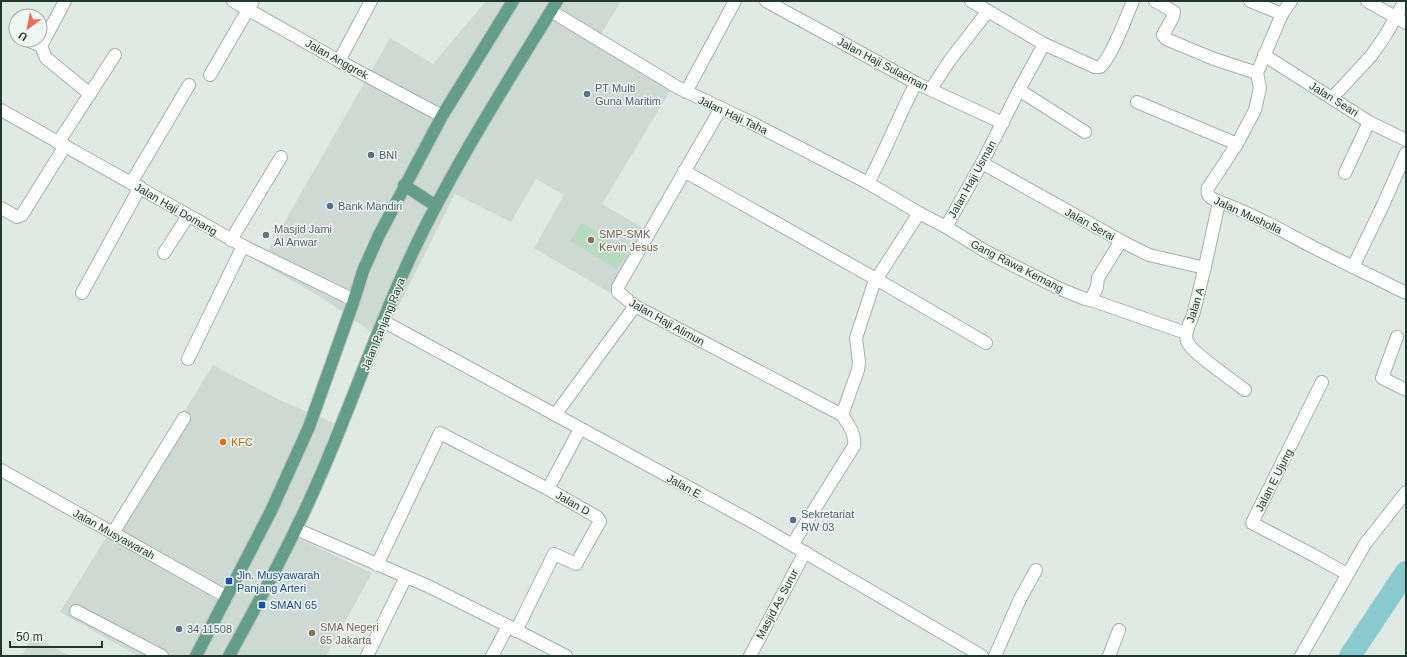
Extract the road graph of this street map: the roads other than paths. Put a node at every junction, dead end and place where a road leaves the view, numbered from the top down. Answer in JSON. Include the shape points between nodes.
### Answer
{"nodes":[{"id":1,"x":65,"y":1,"type":"edge"},
{"id":2,"x":233,"y":1,"type":"edge"},
{"id":3,"x":371,"y":1,"type":"edge"},
{"id":4,"x":513,"y":1,"type":"edge"},
{"id":5,"x":736,"y":1,"type":"edge"},
{"id":6,"x":766,"y":1,"type":"edge"},
{"id":7,"x":970,"y":1,"type":"edge"},
{"id":8,"x":1133,"y":1,"type":"edge"},
{"id":9,"x":1155,"y":1,"type":"edge"},
{"id":10,"x":1250,"y":1,"type":"edge"},
{"id":11,"x":1291,"y":1,"type":"edge"},
{"id":12,"x":1367,"y":1,"type":"edge"},
{"id":13,"x":1405,"y":1,"type":"edge"},
{"id":14,"x":250,"y":5,"type":"edge"},
{"id":15,"x":554,"y":6,"type":"edge"},
{"id":16,"x":988,"y":11,"type":"junction"},
{"id":17,"x":1282,"y":14,"type":"junction"},
{"id":18,"x":1401,"y":21,"type":"edge"},
{"id":19,"x":48,"y":33,"type":"edge"},
{"id":20,"x":1044,"y":44,"type":"junction"},
{"id":21,"x":42,"y":48,"type":"edge"},
{"id":22,"x":115,"y":54,"type":"dead end"},
{"id":23,"x":1264,"y":55,"type":"junction"},
{"id":24,"x":339,"y":61,"type":"junction"},
{"id":25,"x":1257,"y":73,"type":"junction"},
{"id":26,"x":210,"y":75,"type":"dead end"},
{"id":27,"x":916,"y":83,"type":"junction"},
{"id":28,"x":189,"y":85,"type":"dead end"},
{"id":29,"x":931,"y":89,"type":"junction"},
{"id":30,"x":1019,"y":90,"type":"junction"},
{"id":31,"x":686,"y":92,"type":"junction"},
{"id":32,"x":90,"y":94,"type":"junction"},
{"id":33,"x":1332,"y":98,"type":"junction"},
{"id":34,"x":1137,"y":102,"type":"dead end"},
{"id":35,"x":721,"y":108,"type":"junction"},
{"id":36,"x":1,"y":110,"type":"edge"},
{"id":37,"x":442,"y":116,"type":"junction"},
{"id":38,"x":1369,"y":122,"type":"junction"},
{"id":39,"x":1003,"y":123,"type":"junction"},
{"id":40,"x":1085,"y":132,"type":"dead end"},
{"id":41,"x":1406,"y":140,"type":"edge"},
{"id":42,"x":61,"y":144,"type":"junction"},
{"id":43,"x":1237,"y":144,"type":"junction"},
{"id":44,"x":1406,"y":152,"type":"edge"},
{"id":45,"x":281,"y":157,"type":"dead end"},
{"id":46,"x":982,"y":163,"type":"junction"},
{"id":47,"x":684,"y":171,"type":"junction"},
{"id":48,"x":1345,"y":173,"type":"dead end"},
{"id":49,"x":868,"y":183,"type":"junction"},
{"id":50,"x":136,"y":185,"type":"junction"},
{"id":51,"x":404,"y":186,"type":"junction"},
{"id":52,"x":1219,"y":202,"type":"junction"},
{"id":53,"x":436,"y":206,"type":"junction"},
{"id":54,"x":1,"y":208,"type":"edge"},
{"id":55,"x":919,"y":213,"type":"junction"},
{"id":56,"x":188,"y":216,"type":"junction"},
{"id":57,"x":946,"y":227,"type":"junction"},
{"id":58,"x":231,"y":240,"type":"junction"},
{"id":59,"x":1121,"y":241,"type":"junction"},
{"id":60,"x":243,"y":246,"type":"junction"},
{"id":61,"x":164,"y":253,"type":"dead end"},
{"id":62,"x":1353,"y":267,"type":"junction"},
{"id":63,"x":1205,"y":268,"type":"junction"},
{"id":64,"x":876,"y":279,"type":"junction"},
{"id":65,"x":82,"y":293,"type":"dead end"},
{"id":66,"x":1406,"y":293,"type":"edge"},
{"id":67,"x":354,"y":300,"type":"junction"},
{"id":68,"x":1091,"y":300,"type":"junction"},
{"id":69,"x":635,"y":306,"type":"junction"},
{"id":70,"x":383,"y":321,"type":"junction"},
{"id":71,"x":1186,"y":333,"type":"junction"},
{"id":72,"x":1397,"y":337,"type":"dead end"},
{"id":73,"x":986,"y":343,"type":"dead end"},
{"id":74,"x":188,"y":358,"type":"dead end"},
{"id":75,"x":1322,"y":382,"type":"dead end"},
{"id":76,"x":1245,"y":390,"type":"dead end"},
{"id":77,"x":1406,"y":390,"type":"edge"},
{"id":78,"x":555,"y":415,"type":"junction"},
{"id":79,"x":842,"y":415,"type":"junction"},
{"id":80,"x":184,"y":418,"type":"dead end"},
{"id":81,"x":580,"y":429,"type":"junction"},
{"id":82,"x":1,"y":470,"type":"edge"},
{"id":83,"x":548,"y":489,"type":"junction"},
{"id":84,"x":1406,"y":492,"type":"edge"},
{"id":85,"x":296,"y":529,"type":"junction"},
{"id":86,"x":113,"y":533,"type":"junction"},
{"id":87,"x":792,"y":545,"type":"junction"},
{"id":88,"x":805,"y":552,"type":"junction"},
{"id":89,"x":377,"y":565,"type":"junction"},
{"id":90,"x":1036,"y":570,"type":"dead end"},
{"id":91,"x":1347,"y":574,"type":"junction"},
{"id":92,"x":406,"y":577,"type":"junction"},
{"id":93,"x":227,"y":597,"type":"junction"},
{"id":94,"x":76,"y":611,"type":"dead end"},
{"id":95,"x":512,"y":628,"type":"junction"},
{"id":96,"x":1119,"y":630,"type":"dead end"},
{"id":97,"x":965,"y":652,"type":"edge"},
{"id":98,"x":162,"y":656,"type":"edge"},
{"id":99,"x":196,"y":656,"type":"edge"},
{"id":100,"x":229,"y":656,"type":"edge"},
{"id":101,"x":367,"y":656,"type":"edge"},
{"id":102,"x":492,"y":656,"type":"edge"},
{"id":103,"x":566,"y":656,"type":"edge"},
{"id":104,"x":750,"y":656,"type":"edge"},
{"id":105,"x":982,"y":656,"type":"edge"},
{"id":106,"x":995,"y":656,"type":"edge"},
{"id":107,"x":1109,"y":656,"type":"edge"},
{"id":108,"x":1301,"y":656,"type":"edge"}],
"edges":[{"from":1,"to":19,"type":"street"},
{"from":2,"to":14,"type":"street","name":"Jalan Anggrek"},
{"from":3,"to":24,"type":"street"},
{"from":4,"to":37,"type":"main road"},
{"from":5,"to":31,"type":"street"},
{"from":6,"to":27,"type":"street","name":"Jalan Haji Sulaeman"},
{"from":7,"to":16,"type":"street"},
{"from":8,"to":20,"type":"street","via":[[1120,32],[1100,67]]},
{"from":9,"to":25,"type":"street","via":[[1174,12],[1164,35],[1166,39]]},
{"from":10,"to":17,"type":"street"},
{"from":11,"to":17,"type":"street","name":"Jalan Musholla"},
{"from":12,"to":18,"type":"street"},
{"from":13,"to":18,"type":"street"},
{"from":14,"to":24,"type":"street","name":"Jalan Anggrek"},
{"from":14,"to":26,"type":"street"},
{"from":15,"to":31,"type":"street","name":"Jalan Haji Taha"},
{"from":15,"to":53,"type":"main road","name":"Jalan Panjang Raya"},
{"from":16,"to":20,"type":"street"},
{"from":16,"to":29,"type":"street"},
{"from":17,"to":23,"type":"street","name":"Jalan Musholla"},
{"from":18,"to":33,"type":"street"},
{"from":20,"to":30,"type":"street","name":"Jalan Haji Usman"},
{"from":21,"to":32,"type":"street","via":[[46,58]]},
{"from":22,"to":32,"type":"street"},
{"from":23,"to":25,"type":"street","name":"Jalan Musholla"},
{"from":23,"to":33,"type":"street","name":"Jalan Seari"},
{"from":24,"to":37,"type":"street","name":"Jalan Anggrek"},
{"from":25,"to":43,"type":"street","name":"Jalan Musholla","via":[[1260,88],[1256,110]]},
{"from":27,"to":29,"type":"street","name":"Jalan Haji Sulaeman"},
{"from":27,"to":49,"type":"street"},
{"from":28,"to":50,"type":"street"},
{"from":29,"to":39,"type":"street","name":"Jalan Haji Sulaeman"},
{"from":30,"to":39,"type":"street","name":"Jalan Haji Usman"},
{"from":30,"to":40,"type":"street"},
{"from":31,"to":35,"type":"street","name":"Jalan Haji Taha"},
{"from":32,"to":42,"type":"street"},
{"from":33,"to":38,"type":"street","name":"Jalan Seari"},
{"from":34,"to":43,"type":"street"},
{"from":35,"to":47,"type":"street","name":"Jalan Haji Alimun"},
{"from":35,"to":49,"type":"street","name":"Jalan Haji Taha"},
{"from":36,"to":42,"type":"street","name":"Jalan Haji Domang"},
{"from":37,"to":51,"type":"main road"},
{"from":38,"to":41,"type":"street","name":"Jalan Seari"},
{"from":38,"to":48,"type":"street"},
{"from":39,"to":46,"type":"street","name":"Jalan Haji Usman"},
{"from":42,"to":50,"type":"street","name":"Jalan Haji Domang"},
{"from":42,"to":54,"type":"street","via":[[21,217]]},
{"from":43,"to":52,"type":"street","name":"Jalan Musholla","via":[[1208,188],[1209,197]]},
{"from":44,"to":62,"type":"street"},
{"from":45,"to":58,"type":"street"},
{"from":46,"to":57,"type":"street","name":"Jalan Haji Usman"},
{"from":46,"to":59,"type":"street","name":"Jalan Serai"},
{"from":47,"to":64,"type":"street"},
{"from":47,"to":69,"type":"street","name":"Jalan Haji Alimun","via":[[618,287],[618,292]]},
{"from":49,"to":55,"type":"street","name":"Jalan Haji Taha"},
{"from":50,"to":56,"type":"street","name":"Jalan Haji Domang"},
{"from":50,"to":65,"type":"street"},
{"from":51,"to":53,"type":"main road"},
{"from":51,"to":67,"type":"main road","via":[[368,259]]},
{"from":52,"to":62,"type":"street","name":"Jalan Musholla","via":[[1249,214]]},
{"from":52,"to":63,"type":"street","name":"Jalan A"},
{"from":53,"to":70,"type":"main road","name":"Jalan Panjang Raya"},
{"from":55,"to":57,"type":"street","name":"Jalan Haji Usman"},
{"from":55,"to":64,"type":"street"},
{"from":56,"to":58,"type":"street","name":"Jalan Haji Domang"},
{"from":56,"to":61,"type":"street"},
{"from":57,"to":68,"type":"street","name":"Gang Rawa Kemang","via":[[985,251],[1058,288]]},
{"from":58,"to":60,"type":"street","name":"Jalan Haji Domang"},
{"from":59,"to":63,"type":"street","name":"Jalan Serai","via":[[1149,255]]},
{"from":59,"to":68,"type":"street","via":[[1098,278]]},
{"from":60,"to":67,"type":"street","name":"Jalan Haji Domang"},
{"from":60,"to":74,"type":"street"},
{"from":62,"to":66,"type":"street","name":"Jalan Musholla"},
{"from":63,"to":71,"type":"street","name":"Jalan A"},
{"from":64,"to":73,"type":"street"},
{"from":64,"to":79,"type":"street","via":[[856,338],[858,370]]},
{"from":67,"to":93,"type":"main road","via":[[309,427],[271,511]]},
{"from":68,"to":71,"type":"street","name":"Jalan A"},
{"from":69,"to":78,"type":"street"},
{"from":69,"to":79,"type":"street","name":"Jalan Haji Alimun"},
{"from":70,"to":78,"type":"street","name":"Jalan E"},
{"from":70,"to":85,"type":"main road","name":"Jalan Panjang Raya","via":[[322,474]]},
{"from":71,"to":76,"type":"street","via":[[1187,342],[1196,352]]},
{"from":72,"to":77,"type":"street","via":[[1382,378]]},
{"from":75,"to":91,"type":"street","name":"Jalan E Ujung","via":[[1252,523]]},
{"from":78,"to":81,"type":"street","name":"Jalan E"},
{"from":79,"to":87,"type":"street","via":[[851,428],[854,446]]},
{"from":80,"to":86,"type":"street"},
{"from":81,"to":83,"type":"street","name":"Jalan D"},
{"from":81,"to":87,"type":"street","name":"Jalan E"},
{"from":82,"to":86,"type":"street","name":"Jalan Musyawarah"},
{"from":83,"to":89,"type":"street","via":[[440,433]]},
{"from":83,"to":95,"type":"street","name":"Jalan D","via":[[600,521],[576,564],[554,554]]},
{"from":84,"to":91,"type":"street","via":[[1365,544]]},
{"from":85,"to":89,"type":"street"},
{"from":85,"to":100,"type":"main road","name":"Jalan Panjang Raya"},
{"from":86,"to":93,"type":"street","name":"Jalan Musyawarah"},
{"from":87,"to":88,"type":"street","name":"Jalan E"},
{"from":88,"to":97,"type":"street","name":"Jalan E"},
{"from":88,"to":104,"type":"street","name":"Masjid As Surur"},
{"from":89,"to":92,"type":"street"},
{"from":90,"to":106,"type":"street"},
{"from":91,"to":108,"type":"street"},
{"from":92,"to":95,"type":"street"},
{"from":92,"to":101,"type":"street"},
{"from":93,"to":99,"type":"main road"},
{"from":94,"to":98,"type":"street"},
{"from":95,"to":102,"type":"street"},
{"from":95,"to":103,"type":"street"},
{"from":96,"to":107,"type":"street"},
{"from":97,"to":105,"type":"street","name":"Jalan E"}]}
